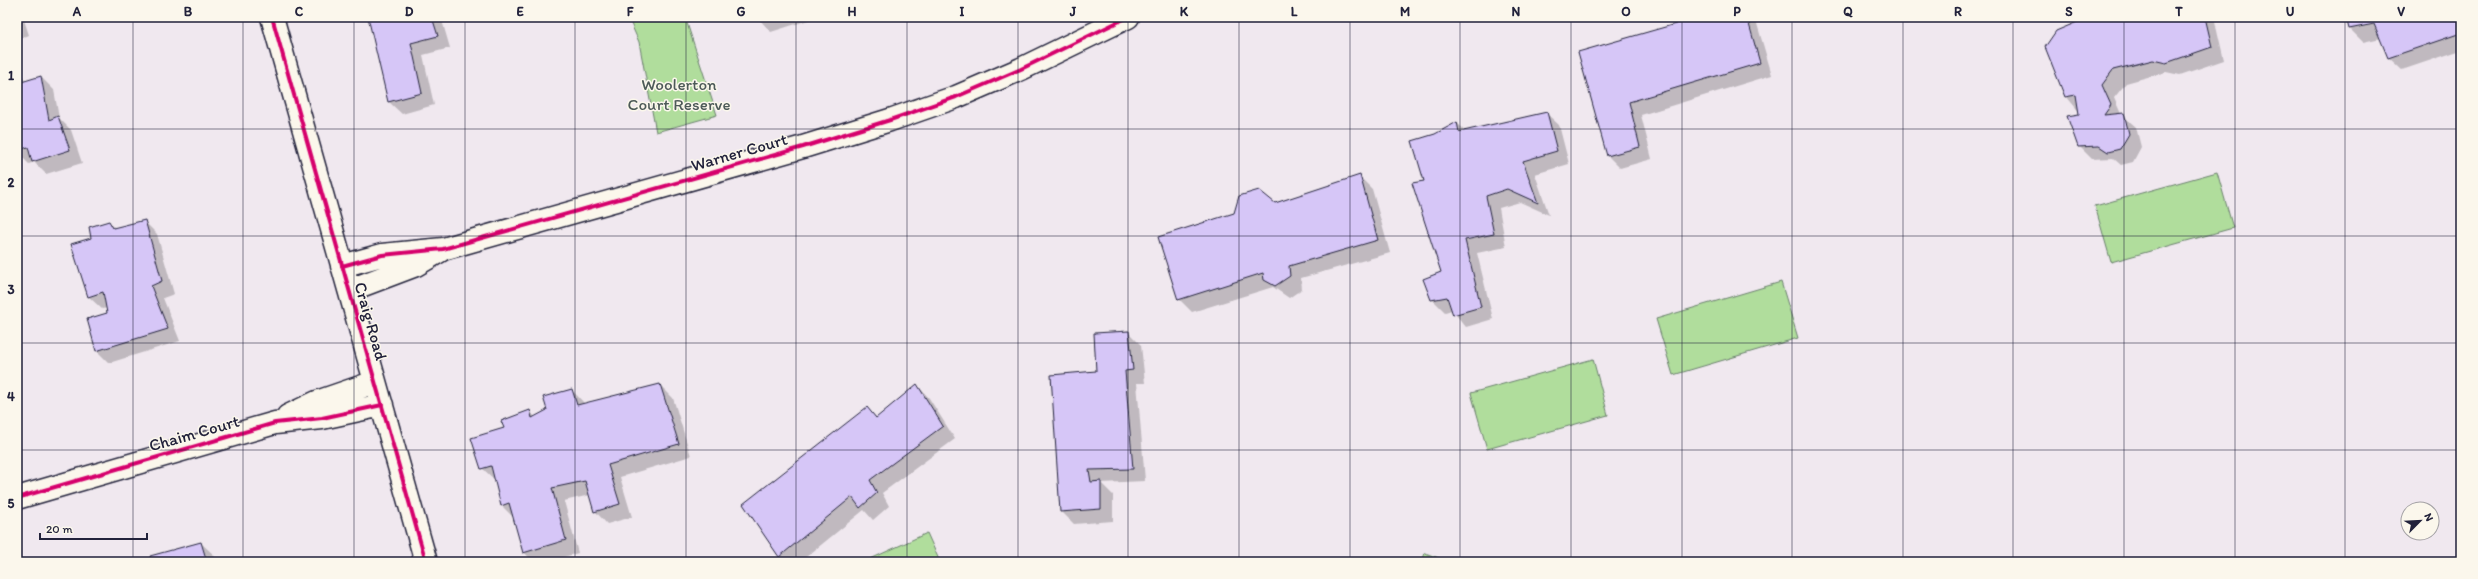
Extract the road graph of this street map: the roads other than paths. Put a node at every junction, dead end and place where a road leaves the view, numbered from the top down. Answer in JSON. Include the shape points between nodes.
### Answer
{"nodes":[{"id":1,"x":272,"y":17,"type":"edge"},
{"id":2,"x":1128,"y":17,"type":"edge"},
{"id":3,"x":443,"y":249,"type":"junction"},
{"id":4,"x":342,"y":266,"type":"junction"},
{"id":5,"x":350,"y":290,"type":"junction"},
{"id":6,"x":375,"y":382,"type":"junction"},
{"id":7,"x":382,"y":405,"type":"junction"},
{"id":8,"x":275,"y":423,"type":"junction"},
{"id":9,"x":17,"y":498,"type":"edge"},
{"id":10,"x":426,"y":562,"type":"edge"}],
"edges":[{"from":1,"to":4,"type":"street","name":"Craig Road"},
{"from":2,"to":3,"type":"street","name":"Warner Court","via":[[1021,69],[956,97],[890,120],[803,148]]},
{"from":3,"to":4,"type":"street","name":"Warner Court","via":[[382,255]]},
{"from":3,"to":5,"type":"street","name":"Warner Court","via":[[416,265]]},
{"from":4,"to":5,"type":"street","name":"Craig Road"},
{"from":5,"to":6,"type":"street","name":"Craig Road"},
{"from":6,"to":7,"type":"street","name":"Craig Road"},
{"from":6,"to":8,"type":"street","name":"Chaim Court","via":[[317,402]]},
{"from":7,"to":8,"type":"street","name":"Chaim Court","via":[[322,418]]},
{"from":7,"to":10,"type":"street","name":"Craig Road"},
{"from":8,"to":9,"type":"street","name":"Chaim Court"}]}
